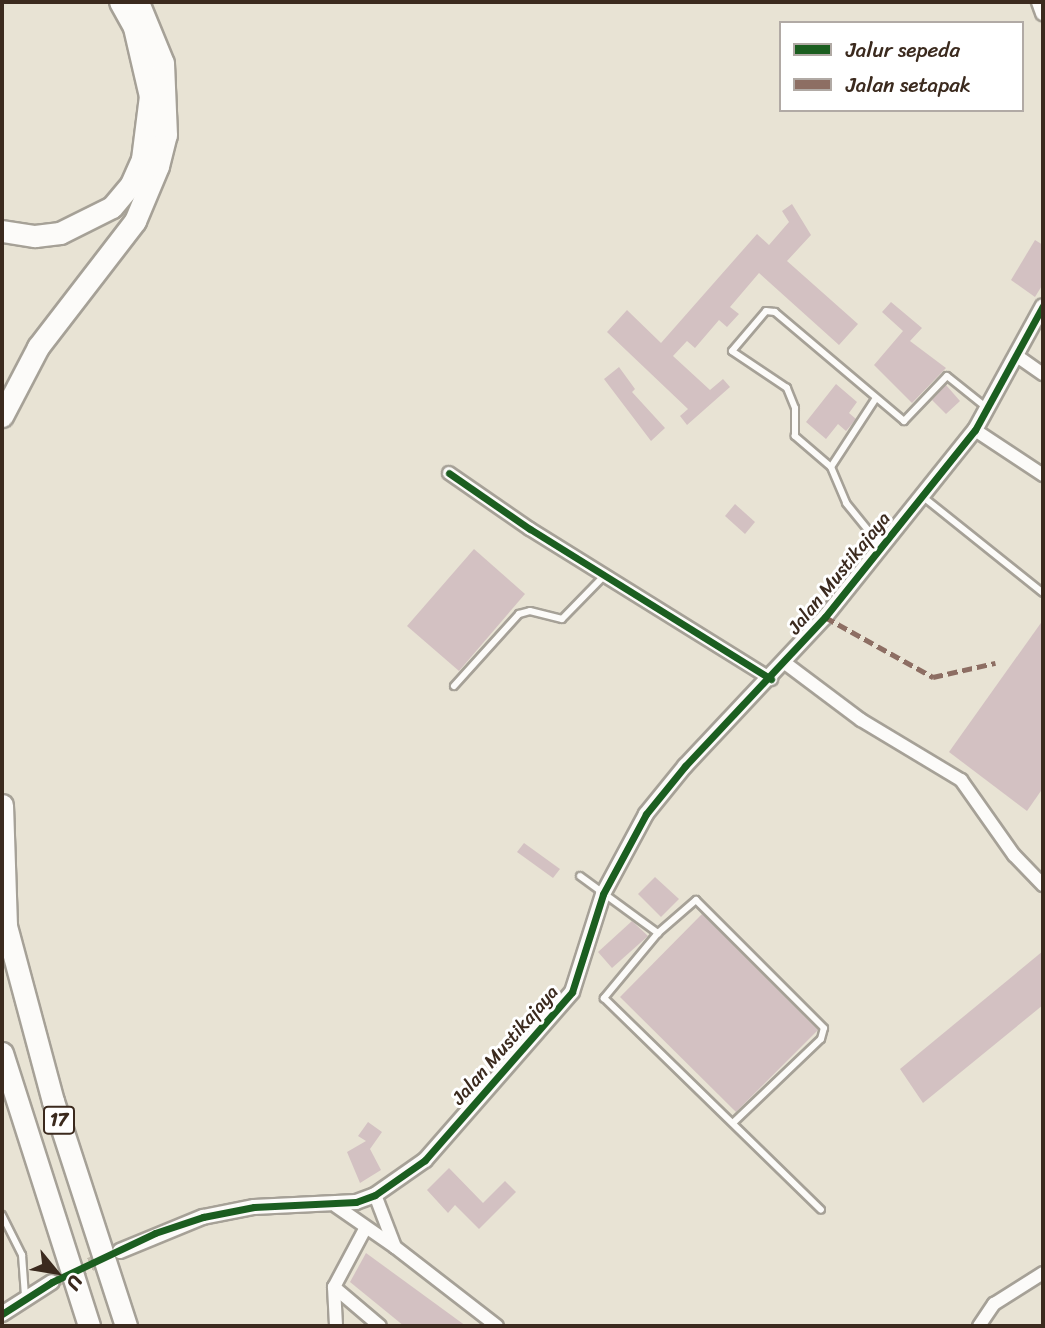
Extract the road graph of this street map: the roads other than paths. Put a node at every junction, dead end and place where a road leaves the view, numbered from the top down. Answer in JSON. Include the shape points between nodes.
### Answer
{"nodes":[{"id":1,"x":120,"y":2,"type":"edge"},
{"id":2,"x":138,"y":2,"type":"edge"},
{"id":3,"x":1039,"y":2,"type":"edge"},
{"id":4,"x":1043,"y":13,"type":"edge"},
{"id":5,"x":2,"y":231,"type":"edge"},
{"id":6,"x":1043,"y":306,"type":"edge"},
{"id":7,"x":1017,"y":356,"type":"junction"},
{"id":8,"x":1043,"y":374,"type":"edge"},
{"id":9,"x":876,"y":398,"type":"junction"},
{"id":10,"x":989,"y":409,"type":"junction"},
{"id":11,"x":2,"y":416,"type":"edge"},
{"id":12,"x":975,"y":430,"type":"junction"},
{"id":13,"x":831,"y":467,"type":"junction"},
{"id":14,"x":449,"y":473,"type":"dead end"},
{"id":15,"x":1043,"y":475,"type":"edge"},
{"id":16,"x":922,"y":496,"type":"junction"},
{"id":17,"x":882,"y":547,"type":"junction"},
{"id":18,"x":605,"y":575,"type":"junction"},
{"id":19,"x":1043,"y":593,"type":"edge"},
{"id":20,"x":785,"y":663,"type":"junction"},
{"id":21,"x":771,"y":679,"type":"junction"},
{"id":22,"x":454,"y":686,"type":"dead end"},
{"id":23,"x":2,"y":805,"type":"edge"},
{"id":24,"x":580,"y":876,"type":"dead end"},
{"id":25,"x":1043,"y":885,"type":"edge"},
{"id":26,"x":603,"y":894,"type":"junction"},
{"id":27,"x":4,"y":921,"type":"edge"},
{"id":28,"x":659,"y":933,"type":"junction"},
{"id":29,"x":2,"y":1053,"type":"edge"},
{"id":30,"x":734,"y":1122,"type":"junction"},
{"id":31,"x":375,"y":1195,"type":"junction"},
{"id":32,"x":336,"y":1206,"type":"junction"},
{"id":33,"x":821,"y":1210,"type":"dead end"},
{"id":34,"x":2,"y":1215,"type":"edge"},
{"id":35,"x":365,"y":1229,"type":"junction"},
{"id":36,"x":395,"y":1247,"type":"junction"},
{"id":37,"x":120,"y":1251,"type":"tunnel mouth"},
{"id":38,"x":1043,"y":1273,"type":"edge"},
{"id":39,"x":52,"y":1282,"type":"tunnel mouth"},
{"id":40,"x":334,"y":1287,"type":"junction"},
{"id":41,"x":25,"y":1298,"type":"junction"},
{"id":42,"x":2,"y":1314,"type":"edge"},
{"id":43,"x":89,"y":1326,"type":"edge"},
{"id":44,"x":126,"y":1326,"type":"edge"},
{"id":45,"x":336,"y":1326,"type":"edge"},
{"id":46,"x":380,"y":1326,"type":"edge"},
{"id":47,"x":497,"y":1326,"type":"edge"},
{"id":48,"x":979,"y":1326,"type":"edge"}],
"edges":[{"from":1,"to":5,"type":"highway","via":[[134,27],[150,96],[142,159],[131,184],[111,207],[60,233],[36,236]]},
{"from":2,"to":11,"type":"highway","via":[[163,63],[166,135],[158,166],[135,221],[38,347]]},
{"from":3,"to":4,"type":"street"},
{"from":6,"to":7,"type":"street","name":"Jalan Mustikajaya"},
{"from":7,"to":8,"type":"street"},
{"from":7,"to":10,"type":"street","name":"Jalan Mustikajaya"},
{"from":9,"to":10,"type":"lane","via":[[904,421],[947,376]]},
{"from":9,"to":13,"type":"lane"},
{"from":9,"to":13,"type":"lane","via":[[771,310],[734,347],[736,355],[787,388],[793,397],[795,436]]},
{"from":10,"to":12,"type":"street","name":"Jalan Mustikajaya"},
{"from":12,"to":15,"type":"street"},
{"from":12,"to":16,"type":"street","name":"Jalan Mustikajaya"},
{"from":13,"to":17,"type":"lane","via":[[846,503]]},
{"from":14,"to":18,"type":"street"},
{"from":16,"to":17,"type":"street","name":"Jalan Mustikajaya"},
{"from":16,"to":19,"type":"lane"},
{"from":17,"to":20,"type":"street","name":"Jalan Mustikajaya"},
{"from":18,"to":21,"type":"street"},
{"from":18,"to":22,"type":"lane","via":[[562,619],[530,611],[519,614]]},
{"from":20,"to":21,"type":"street","name":"Jalan Mustikajaya"},
{"from":20,"to":25,"type":"street","via":[[861,720],[961,780],[1014,855]]},
{"from":21,"to":26,"type":"street","name":"Jalan Mustikajaya","via":[[685,766],[646,814]]},
{"from":23,"to":27,"type":"highway"},
{"from":24,"to":26,"type":"lane"},
{"from":26,"to":28,"type":"lane"},
{"from":26,"to":31,"type":"street","name":"Jalan Mustikajaya","via":[[572,992],[425,1160]]},
{"from":27,"to":44,"type":"highway","number":"17","via":[[53,1101]]},
{"from":28,"to":30,"type":"lane","via":[[604,998]]},
{"from":28,"to":30,"type":"lane","via":[[692,902],[699,901],[824,1028],[821,1039]]},
{"from":29,"to":43,"type":"highway","number":"17"},
{"from":30,"to":33,"type":"lane"},
{"from":31,"to":32,"type":"street","name":"Jalan Mustikajaya"},
{"from":31,"to":36,"type":"street"},
{"from":32,"to":35,"type":"street"},
{"from":32,"to":37,"type":"street","name":"Jalan Mustikajaya","via":[[269,1206],[202,1217]]},
{"from":34,"to":41,"type":"lane","via":[[19,1247]]},
{"from":35,"to":36,"type":"street"},
{"from":35,"to":40,"type":"street"},
{"from":36,"to":47,"type":"street"},
{"from":38,"to":48,"type":"street","via":[[994,1304]]},
{"from":39,"to":41,"type":"street"},
{"from":40,"to":45,"type":"street"},
{"from":40,"to":46,"type":"street"},
{"from":41,"to":42,"type":"street"}]}
